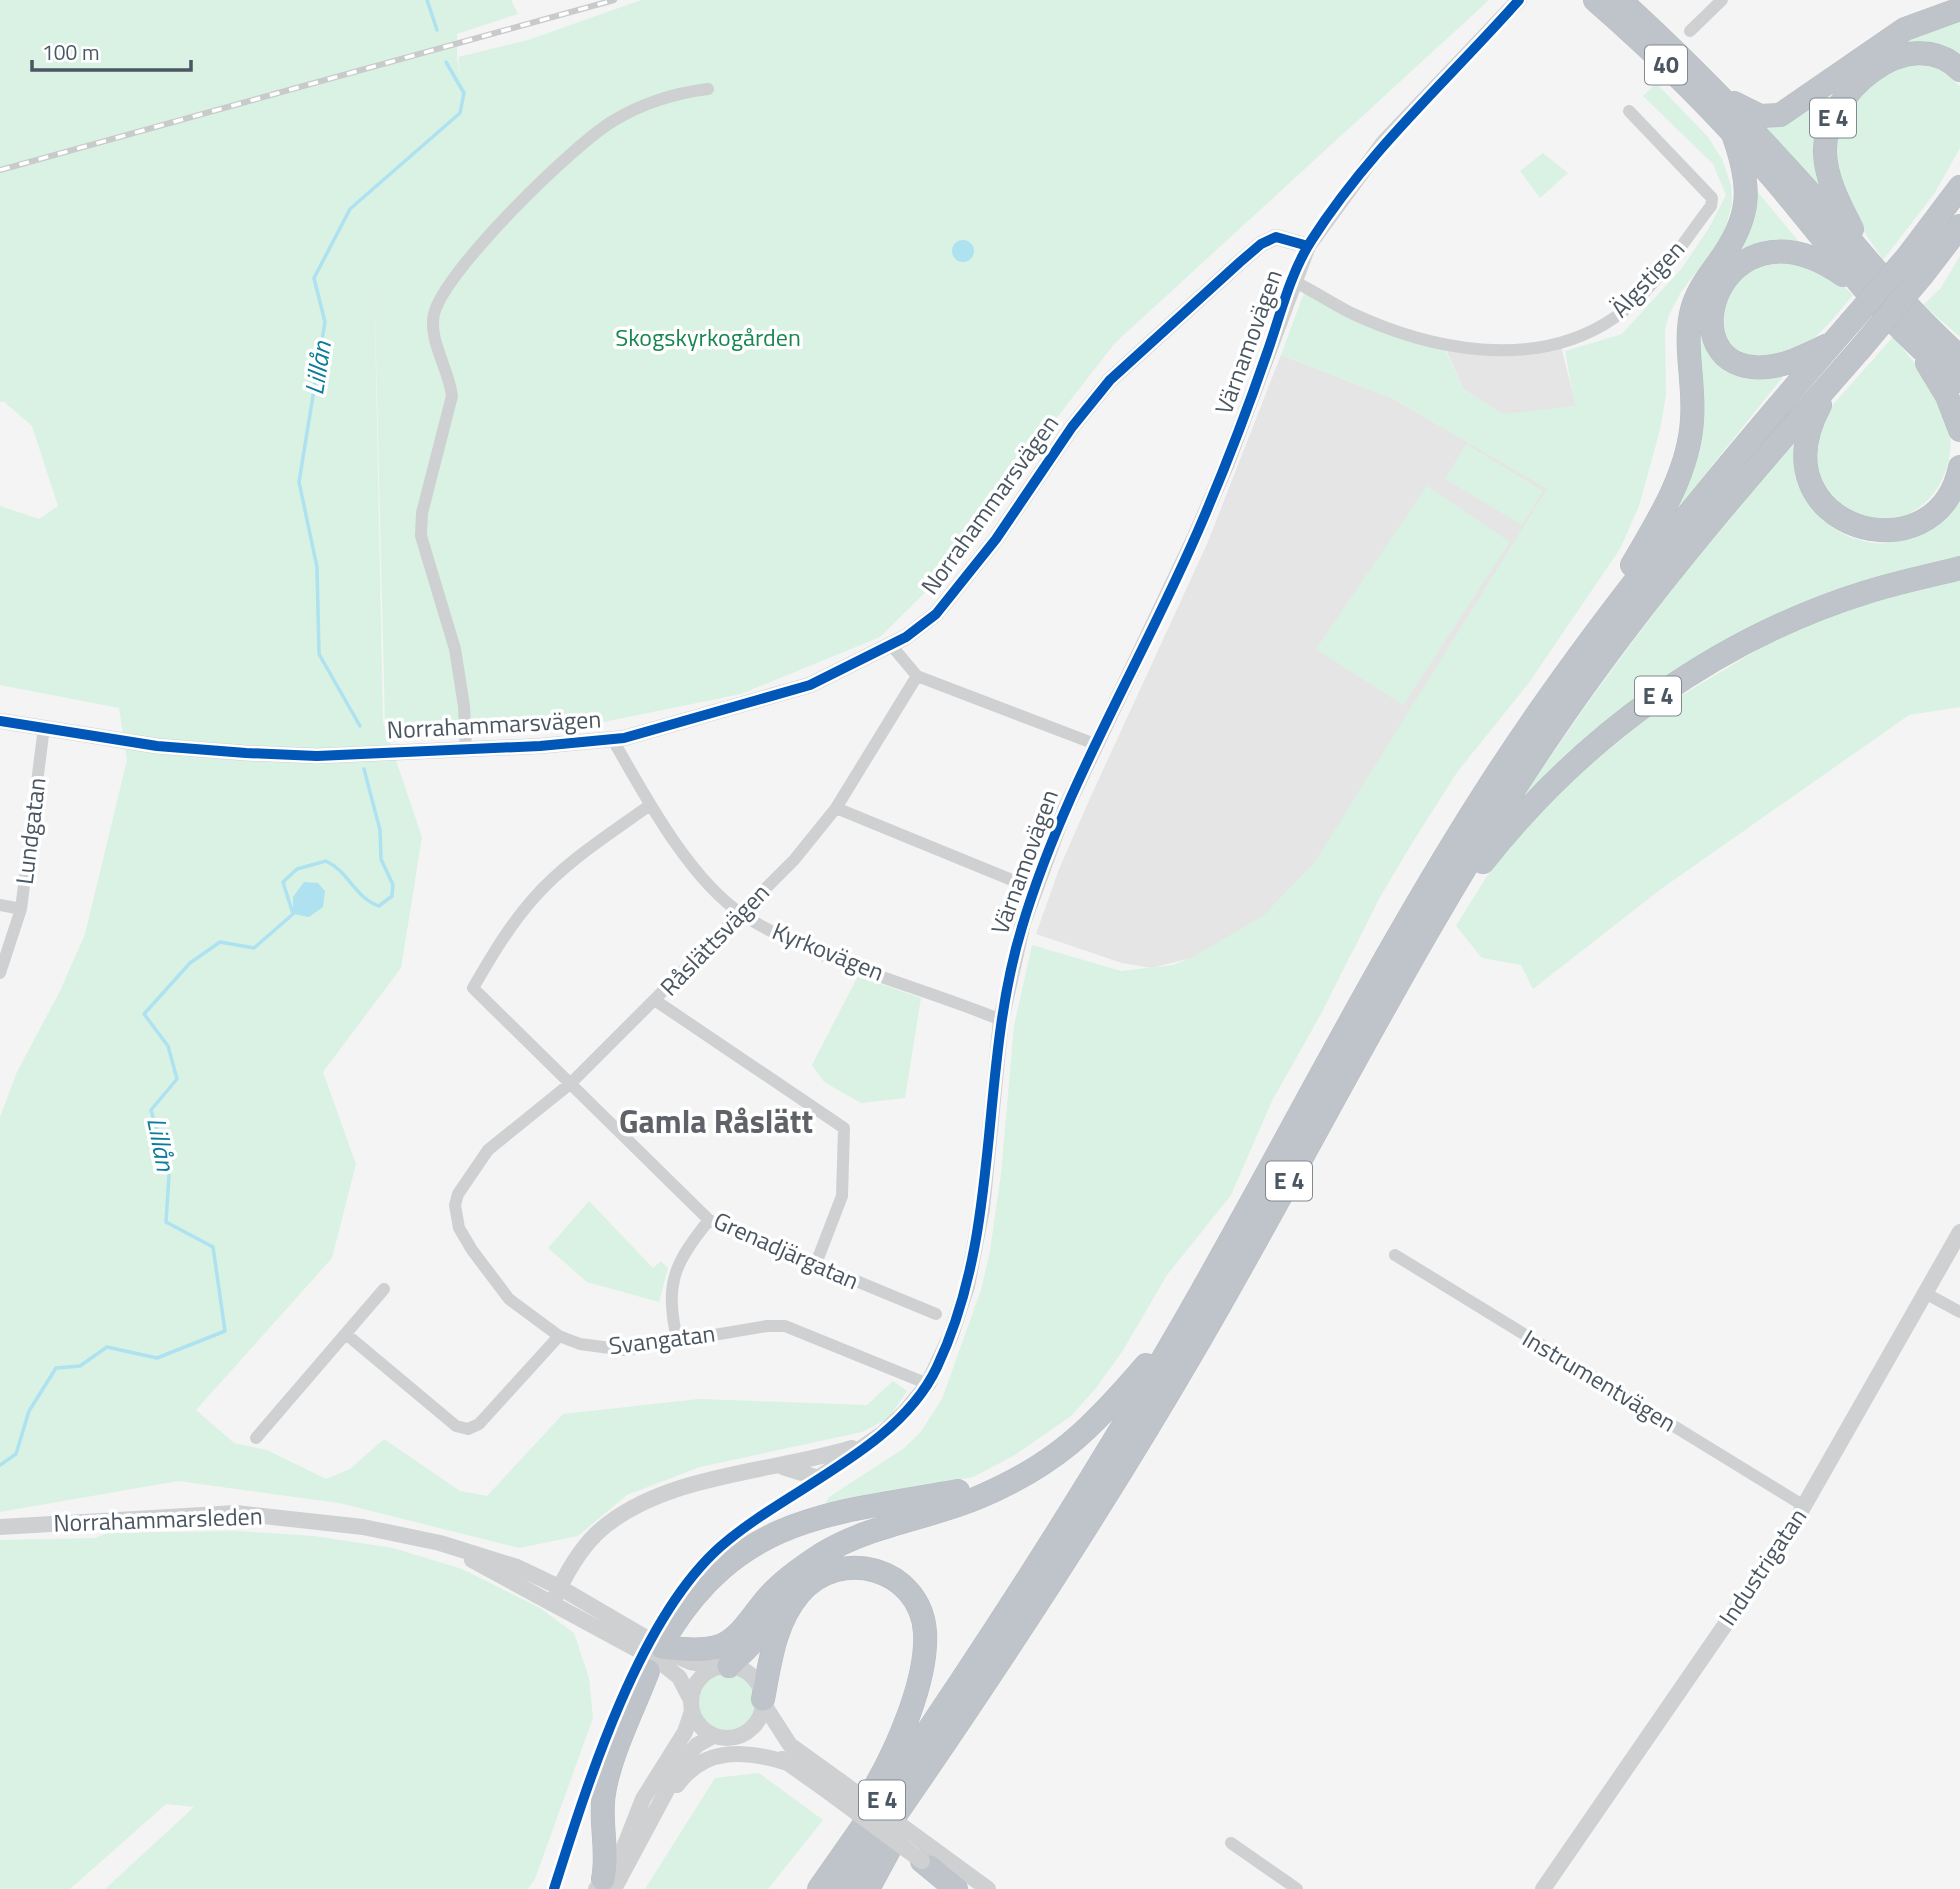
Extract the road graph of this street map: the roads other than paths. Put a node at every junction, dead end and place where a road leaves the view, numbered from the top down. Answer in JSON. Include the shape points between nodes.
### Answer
{"nodes":[{"id":1,"x":1518,"y":0,"type":"edge"},
{"id":2,"x":1595,"y":0,"type":"edge"},
{"id":3,"x":1620,"y":0,"type":"edge"},
{"id":4,"x":1722,"y":0,"type":"edge"},
{"id":5,"x":1960,"y":9,"type":"edge"},
{"id":6,"x":1690,"y":31,"type":"dead end"},
{"id":7,"x":1960,"y":70,"type":"edge"},
{"id":8,"x":708,"y":89,"type":"dead end"},
{"id":9,"x":1721,"y":96,"type":"junction"},
{"id":10,"x":1629,"y":111,"type":"dead end"},
{"id":11,"x":1733,"y":134,"type":"junction"},
{"id":12,"x":1960,"y":169,"type":"edge"},
{"id":13,"x":1960,"y":187,"type":"edge"},
{"id":14,"x":1933,"y":224,"type":"junction"},
{"id":15,"x":1960,"y":226,"type":"edge"},
{"id":16,"x":1308,"y":246,"type":"junction"},
{"id":17,"x":1916,"y":265,"type":"junction"},
{"id":18,"x":1864,"y":276,"type":"junction"},
{"id":19,"x":1293,"y":281,"type":"junction"},
{"id":20,"x":1834,"y":342,"type":"junction"},
{"id":21,"x":1914,"y":343,"type":"junction"},
{"id":22,"x":1960,"y":357,"type":"edge"},
{"id":23,"x":1835,"y":378,"type":"junction"},
{"id":24,"x":1960,"y":381,"type":"edge"},
{"id":25,"x":1960,"y":430,"type":"edge"},
{"id":26,"x":1960,"y":467,"type":"edge"},
{"id":27,"x":1960,"y":568,"type":"edge"},
{"id":28,"x":891,"y":645,"type":"junction"},
{"id":29,"x":917,"y":676,"type":"junction"},
{"id":30,"x":1554,"y":691,"type":"junction"},
{"id":31,"x":0,"y":721,"type":"edge"},
{"id":32,"x":44,"y":727,"type":"junction"},
{"id":33,"x":613,"y":740,"type":"junction"},
{"id":34,"x":1095,"y":744,"type":"junction"},
{"id":35,"x":466,"y":749,"type":"junction"},
{"id":36,"x":650,"y":805,"type":"junction"},
{"id":37,"x":836,"y":808,"type":"junction"},
{"id":38,"x":1034,"y":889,"type":"junction"},
{"id":39,"x":0,"y":905,"type":"edge"},
{"id":40,"x":21,"y":909,"type":"junction"},
{"id":41,"x":741,"y":914,"type":"junction"},
{"id":42,"x":1429,"y":930,"type":"junction"},
{"id":43,"x":0,"y":973,"type":"edge"},
{"id":44,"x":656,"y":1001,"type":"junction"},
{"id":45,"x":1001,"y":1020,"type":"junction"},
{"id":46,"x":571,"y":1083,"type":"junction"},
{"id":47,"x":454,"y":1205,"type":"joint"},
{"id":48,"x":709,"y":1220,"type":"junction"},
{"id":49,"x":1960,"y":1232,"type":"edge"},
{"id":50,"x":1395,"y":1255,"type":"dead end"},
{"id":51,"x":815,"y":1266,"type":"junction"},
{"id":52,"x":384,"y":1289,"type":"dead end"},
{"id":53,"x":1201,"y":1293,"type":"junction"},
{"id":54,"x":1925,"y":1293,"type":"junction"},
{"id":55,"x":1960,"y":1312,"type":"edge"},
{"id":56,"x":936,"y":1314,"type":"dead end"},
{"id":57,"x":346,"y":1334,"type":"junction"},
{"id":58,"x":559,"y":1336,"type":"junction"},
{"id":59,"x":677,"y":1340,"type":"junction"},
{"id":60,"x":928,"y":1384,"type":"junction"},
{"id":61,"x":256,"y":1438,"type":"dead end"},
{"id":62,"x":869,"y":1443,"type":"junction"},
{"id":63,"x":783,"y":1467,"type":"junction"},
{"id":64,"x":818,"y":1478,"type":"junction"},
{"id":65,"x":1010,"y":1482,"type":"junction"},
{"id":66,"x":1804,"y":1506,"type":"junction"},
{"id":67,"x":0,"y":1527,"type":"edge"},
{"id":68,"x":790,"y":1577,"type":"junction"},
{"id":69,"x":556,"y":1595,"type":"junction"},
{"id":70,"x":664,"y":1634,"type":"junction"},
{"id":71,"x":723,"y":1667,"type":"junction"},
{"id":72,"x":643,"y":1668,"type":"joint"},
{"id":73,"x":763,"y":1701,"type":"junction"},
{"id":74,"x":691,"y":1706,"type":"junction"},
{"id":75,"x":962,"y":1721,"type":"junction"},
{"id":76,"x":713,"y":1736,"type":"junction"},
{"id":77,"x":736,"y":1737,"type":"junction"},
{"id":78,"x":788,"y":1763,"type":"junction"},
{"id":79,"x":835,"y":1787,"type":"junction"},
{"id":80,"x":654,"y":1818,"type":"junction"},
{"id":81,"x":1231,"y":1843,"type":"dead end"},
{"id":82,"x":927,"y":1854,"type":"junction"},
{"id":83,"x":604,"y":1886,"type":"edge"},
{"id":84,"x":554,"y":1889,"type":"edge"},
{"id":85,"x":817,"y":1889,"type":"edge"},
{"id":86,"x":844,"y":1889,"type":"edge"},
{"id":87,"x":868,"y":1889,"type":"edge"},
{"id":88,"x":956,"y":1889,"type":"edge"},
{"id":89,"x":961,"y":1889,"type":"edge"},
{"id":90,"x":988,"y":1889,"type":"edge"},
{"id":91,"x":1297,"y":1889,"type":"edge"},
{"id":92,"x":1543,"y":1889,"type":"edge"}],
"edges":[{"from":1,"to":16,"type":"street","via":[[1384,142]]},
{"from":2,"to":11,"type":"highway","number":"40"},
{"from":3,"to":9,"type":"highway","number":"40"},
{"from":4,"to":6,"type":"street"},
{"from":5,"to":9,"type":"highway","via":[[1905,29],[1780,115],[1753,114]]},
{"from":7,"to":18,"type":"highway","number":"E 4","via":[[1941,57],[1909,53],[1877,68],[1838,107],[1829,126],[1828,173]]},
{"from":8,"to":35,"type":"street","via":[[649,104],[593,135],[547,174],[460,267],[440,295],[433,316],[434,334],[452,396],[422,513],[421,536],[455,649]]},
{"from":9,"to":18,"type":"highway","number":"40"},
{"from":10,"to":19,"type":"street","name":"Älgstigen","via":[[1702,183],[1712,198],[1711,206],[1635,300],[1586,334],[1524,350],[1453,346],[1408,335],[1350,312]]},
{"from":11,"to":18,"type":"highway","number":"40"},
{"from":11,"to":30,"type":"highway","via":[[1746,180],[1747,203],[1742,225],[1705,281],[1691,313],[1692,421],[1686,454],[1655,526]]},
{"from":12,"to":14,"type":"highway","number":"E 4"},
{"from":13,"to":14,"type":"highway"},
{"from":14,"to":17,"type":"highway","number":"E 4"},
{"from":15,"to":17,"type":"highway"},
{"from":16,"to":19,"type":"street","name":"Värnamovägen"},
{"from":16,"to":28,"type":"street","name":"Norrahammarsvägen","via":[[1276,237],[1261,244],[1135,355],[1077,420],[953,596],[922,625]]},
{"from":17,"to":20,"type":"highway","number":"E 4","bridge":true},
{"from":17,"to":23,"type":"highway","bridge":true,"via":[[1861,348]]},
{"from":18,"to":20,"type":"highway","via":[[1805,255],[1769,253],[1728,275],[1713,299],[1710,313],[1717,340],[1734,360],[1748,365],[1780,365]]},
{"from":18,"to":21,"type":"highway","number":"40"},
{"from":18,"to":22,"type":"highway","number":"E 4","via":[[1894,294]]},
{"from":19,"to":34,"type":"street","name":"Värnamovägen","via":[[1201,525]]},
{"from":20,"to":30,"type":"highway","number":"E 4","via":[[1679,525]]},
{"from":21,"to":24,"type":"highway","number":"40"},
{"from":21,"to":25,"type":"highway","via":[[1947,396]]},
{"from":23,"to":26,"type":"highway","via":[[1809,429],[1805,449],[1810,485],[1830,513],[1866,530],[1903,528],[1921,521],[1942,503]]},
{"from":23,"to":42,"type":"highway","via":[[1743,482],[1629,624],[1514,789]]},
{"from":27,"to":42,"type":"highway","number":"E 4","via":[[1867,592],[1793,620],[1674,684],[1607,734],[1546,789]]},
{"from":28,"to":29,"type":"street"},
{"from":28,"to":33,"type":"street","name":"Norrahammarsvägen","via":[[810,685]]},
{"from":29,"to":34,"type":"street"},
{"from":29,"to":37,"type":"street","name":"Råslättsvägen"},
{"from":30,"to":53,"type":"highway","number":"E 4","via":[[1450,848]]},
{"from":31,"to":32,"type":"street","name":"Norrahammarsvägen"},
{"from":32,"to":35,"type":"street","name":"Norrahammarsvägen","via":[[158,746],[246,753]]},
{"from":32,"to":40,"type":"street","name":"Lundgatan"},
{"from":33,"to":35,"type":"street","name":"Norrahammarsvägen"},
{"from":33,"to":36,"type":"street","name":"Kyrkovägen"},
{"from":34,"to":38,"type":"street","name":"Värnamovägen"},
{"from":36,"to":41,"type":"street","name":"Kyrkovägen","via":[[679,849]]},
{"from":36,"to":46,"type":"street","name":"Grenadjärgatan","via":[[572,861],[533,898],[472,988]]},
{"from":37,"to":38,"type":"street"},
{"from":37,"to":41,"type":"street","name":"Råslättsvägen"},
{"from":38,"to":45,"type":"street","name":"Värnamovägen"},
{"from":39,"to":40,"type":"street"},
{"from":40,"to":43,"type":"street","name":"Lundgatan"},
{"from":41,"to":44,"type":"street","name":"Råslättsvägen"},
{"from":41,"to":45,"type":"street","name":"Kyrkovägen","via":[[800,946]]},
{"from":42,"to":75,"type":"highway","number":"E 4","via":[[1200,1340],[1089,1527]]},
{"from":44,"to":46,"type":"street","name":"Råslättsvägen"},
{"from":44,"to":51,"type":"street","via":[[844,1128],[842,1196]]},
{"from":45,"to":60,"type":"street","name":"Värnamovägen","via":[[990,1145],[967,1286]]},
{"from":46,"to":47,"type":"street","name":"Råslättsvägen","via":[[488,1150]]},
{"from":46,"to":48,"type":"street","name":"Grenadjärgatan"},
{"from":47,"to":58,"type":"street","name":"Svangatan","via":[[459,1228],[490,1278],[509,1299]]},
{"from":48,"to":51,"type":"street","name":"Grenadjärgatan"},
{"from":48,"to":59,"type":"street","via":[[673,1274],[670,1305]]},
{"from":49,"to":54,"type":"street","name":"Industrigatan"},
{"from":50,"to":66,"type":"street","name":"Instrumentvägen"},
{"from":51,"to":56,"type":"street","name":"Grenadjärgatan"},
{"from":52,"to":57,"type":"street"},
{"from":53,"to":65,"type":"highway","via":[[1093,1426],[1058,1456]]},
{"from":53,"to":85,"type":"highway","number":"E 4","via":[[1071,1513],[945,1711]]},
{"from":54,"to":55,"type":"street"},
{"from":54,"to":66,"type":"street","name":"Industrigatan"},
{"from":57,"to":58,"type":"street","via":[[456,1426],[468,1429],[479,1424]]},
{"from":57,"to":61,"type":"street"},
{"from":58,"to":59,"type":"street","name":"Svangatan","via":[[614,1349]]},
{"from":59,"to":60,"type":"street","name":"Svangatan","via":[[785,1326]]},
{"from":60,"to":62,"type":"street","name":"Värnamovägen","via":[[899,1419]]},
{"from":62,"to":63,"type":"street","name":"Värnamovägen"},
{"from":62,"to":64,"type":"street","name":"Värnamovägen"},
{"from":63,"to":64,"type":"street","name":"Värnamovägen"},
{"from":63,"to":69,"type":"street","name":"Värnamovägen","via":[[673,1490],[637,1506],[597,1533]]},
{"from":64,"to":70,"type":"street","via":[[723,1545],[697,1571]]},
{"from":65,"to":68,"type":"highway","via":[[843,1543]]},
{"from":65,"to":70,"type":"highway","via":[[845,1510],[786,1527],[717,1571]]},
{"from":66,"to":92,"type":"street","name":"Industrigatan"},
{"from":67,"to":69,"type":"street","name":"Norrahammarsleden","via":[[236,1513],[362,1527],[440,1543]]},
{"from":68,"to":70,"type":"highway","via":[[728,1642],[706,1649]]},
{"from":68,"to":71,"type":"highway","via":[[750,1645]]},
{"from":69,"to":70,"type":"street","name":"Norrahammarsleden"},
{"from":69,"to":74,"type":"street","name":"Norrahammarsleden","via":[[679,1677]]},
{"from":70,"to":71,"type":"street","name":"Norrahammarsleden","via":[[690,1662]]},
{"from":71,"to":73,"type":"street","via":[[739,1668],[755,1680]]},
{"from":71,"to":74,"type":"street","via":[[699,1679]]},
{"from":72,"to":83,"type":"highway","via":[[604,1788]]},
{"from":72,"to":84,"type":"street","via":[[595,1767]]},
{"from":73,"to":77,"type":"street","via":[[755,1725]]},
{"from":73,"to":79,"type":"street","via":[[790,1745]]},
{"from":73,"to":85,"type":"highway","via":[[782,1620],[813,1581],[842,1567],[871,1567],[888,1574],[912,1596],[925,1632],[924,1654],[908,1712],[878,1782]]},
{"from":74,"to":76,"type":"street","via":[[696,1722]]},
{"from":74,"to":83,"type":"street","via":[[685,1732],[643,1799]]},
{"from":75,"to":86,"type":"highway","number":"E 4"},
{"from":75,"to":87,"type":"highway"},
{"from":76,"to":77,"type":"street"},
{"from":76,"to":80,"type":"street","via":[[682,1762]]},
{"from":77,"to":78,"type":"street","via":[[769,1749]]},
{"from":78,"to":79,"type":"street"},
{"from":78,"to":80,"type":"street","via":[[741,1752],[715,1756],[692,1769]]},
{"from":79,"to":82,"type":"street","bridge":true},
{"from":80,"to":83,"type":"street"},
{"from":81,"to":91,"type":"street"},
{"from":82,"to":88,"type":"highway"},
{"from":82,"to":89,"type":"street"},
{"from":82,"to":90,"type":"street"}]}
